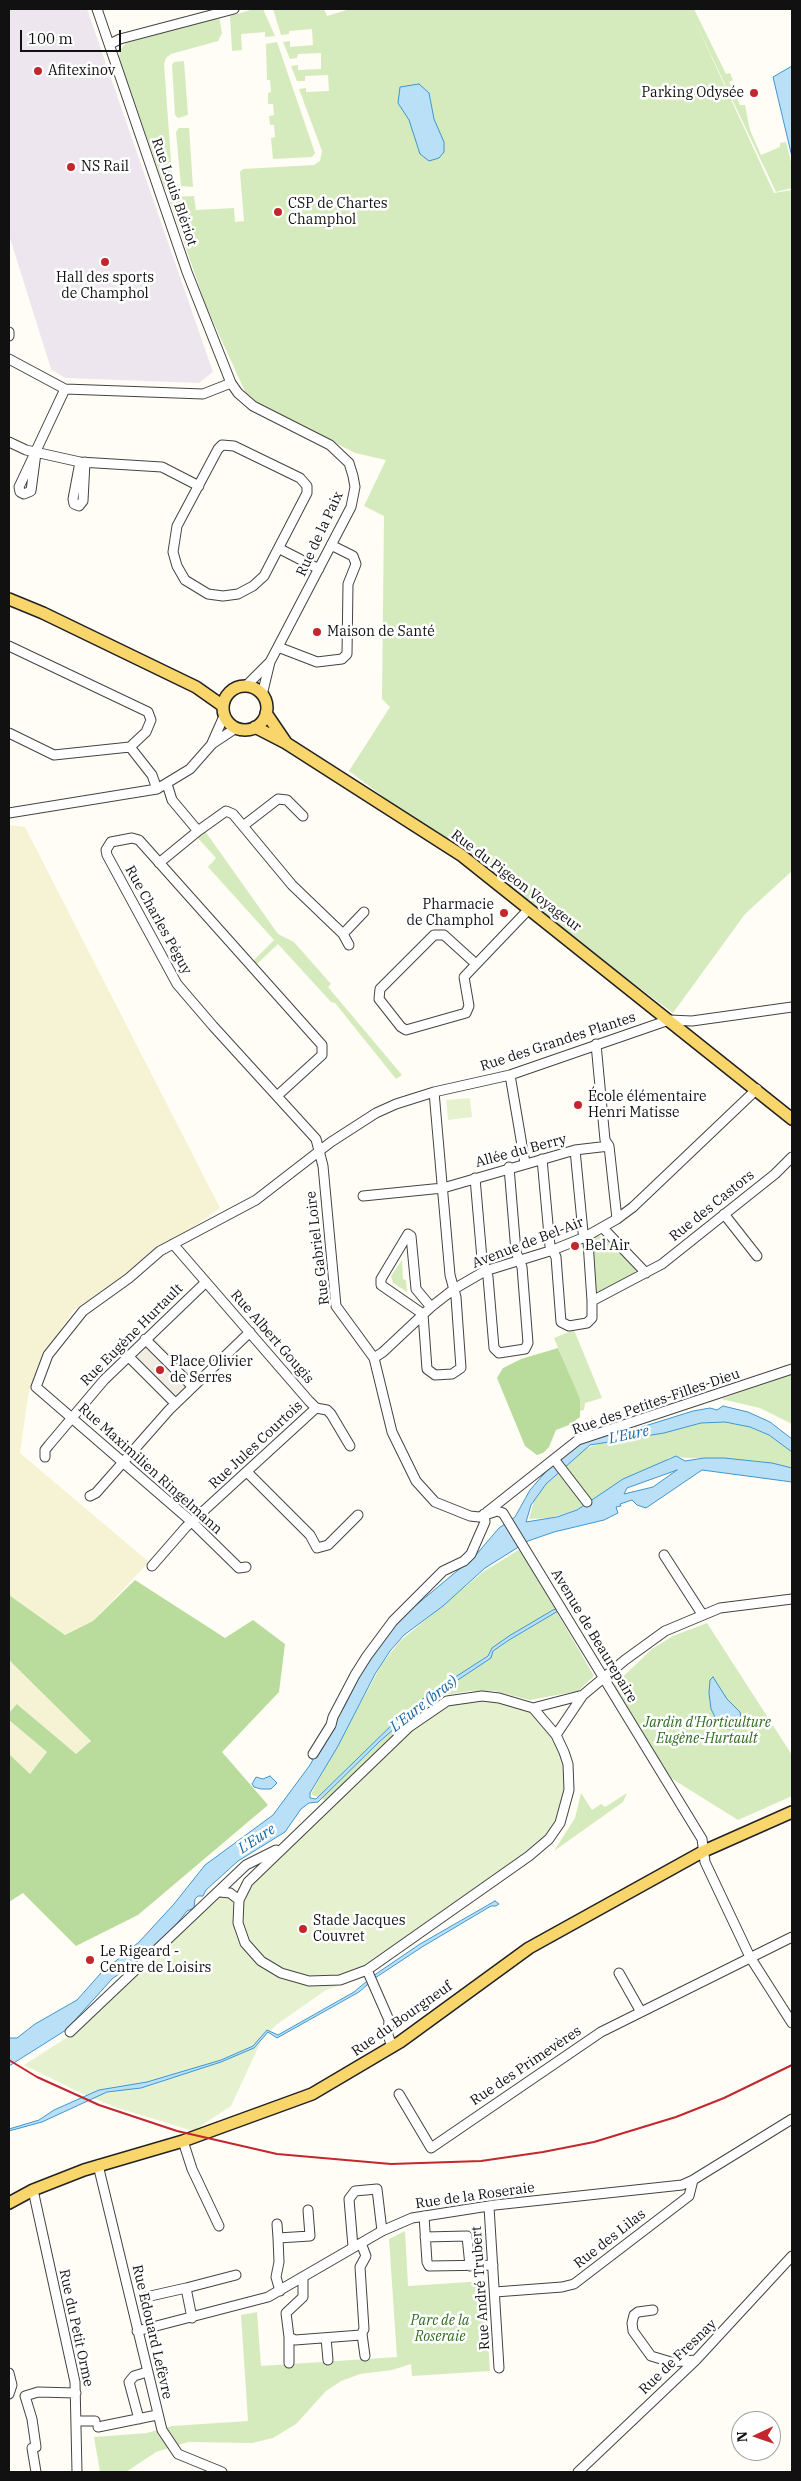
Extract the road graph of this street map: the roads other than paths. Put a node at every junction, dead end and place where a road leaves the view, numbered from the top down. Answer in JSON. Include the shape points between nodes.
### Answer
{"nodes":[{"id":1,"x":97,"y":9,"type":"edge"},
{"id":2,"x":234,"y":9,"type":"edge"},
{"id":3,"x":110,"y":44,"type":"junction"},
{"id":4,"x":9,"y":332,"type":"edge"},
{"id":5,"x":9,"y":336,"type":"edge"},
{"id":6,"x":9,"y":359,"type":"edge"},
{"id":7,"x":231,"y":383,"type":"junction"},
{"id":8,"x":65,"y":389,"type":"junction"},
{"id":9,"x":9,"y":442,"type":"edge"},
{"id":10,"x":36,"y":453,"type":"junction"},
{"id":11,"x":198,"y":486,"type":"junction"},
{"id":12,"x":331,"y":545,"type":"junction"},
{"id":13,"x":280,"y":549,"type":"junction"},
{"id":14,"x":319,"y":569,"type":"junction"},
{"id":15,"x":9,"y":599,"type":"edge"},
{"id":16,"x":9,"y":646,"type":"edge"},
{"id":17,"x":278,"y":647,"type":"junction"},
{"id":18,"x":270,"y":662,"type":"junction"},
{"id":19,"x":246,"y":686,"type":"junction"},
{"id":20,"x":196,"y":687,"type":"junction"},
{"id":21,"x":229,"y":692,"type":"junction"},
{"id":22,"x":262,"y":695,"type":"junction"},
{"id":23,"x":224,"y":711,"type":"junction"},
{"id":24,"x":266,"y":713,"type":"junction"},
{"id":25,"x":255,"y":727,"type":"junction"},
{"id":26,"x":236,"y":728,"type":"junction"},
{"id":27,"x":9,"y":733,"type":"edge"},
{"id":28,"x":286,"y":743,"type":"junction"},
{"id":29,"x":212,"y":744,"type":"junction"},
{"id":30,"x":130,"y":747,"type":"junction"},
{"id":31,"x":166,"y":784,"type":"junction"},
{"id":32,"x":157,"y":788,"type":"junction"},
{"id":33,"x":9,"y":813,"type":"edge"},
{"id":34,"x":303,"y":816,"type":"dead end"},
{"id":35,"x":243,"y":826,"type":"junction"},
{"id":36,"x":198,"y":831,"type":"junction"},
{"id":37,"x":159,"y":863,"type":"junction"},
{"id":38,"x":529,"y":909,"type":"junction"},
{"id":39,"x":364,"y":912,"type":"dead end"},
{"id":40,"x":343,"y":934,"type":"junction"},
{"id":41,"x":349,"y":945,"type":"dead end"},
{"id":42,"x":476,"y":964,"type":"junction"},
{"id":43,"x":792,"y":1007,"type":"edge"},
{"id":44,"x":669,"y":1020,"type":"junction"},
{"id":45,"x":596,"y":1044,"type":"junction"},
{"id":46,"x":510,"y":1075,"type":"junction"},
{"id":47,"x":757,"y":1090,"type":"junction"},
{"id":48,"x":434,"y":1092,"type":"junction"},
{"id":49,"x":277,"y":1096,"type":"junction"},
{"id":50,"x":792,"y":1120,"type":"edge"},
{"id":51,"x":609,"y":1146,"type":"junction"},
{"id":52,"x":575,"y":1150,"type":"junction"},
{"id":53,"x":320,"y":1151,"type":"junction"},
{"id":54,"x":792,"y":1157,"type":"edge"},
{"id":55,"x":542,"y":1159,"type":"junction"},
{"id":56,"x":525,"y":1163,"type":"junction"},
{"id":57,"x":509,"y":1167,"type":"junction"},
{"id":58,"x":475,"y":1178,"type":"junction"},
{"id":59,"x":443,"y":1188,"type":"junction"},
{"id":60,"x":363,"y":1196,"type":"dead end"},
{"id":61,"x":724,"y":1214,"type":"junction"},
{"id":62,"x":617,"y":1219,"type":"junction"},
{"id":63,"x":603,"y":1228,"type":"junction"},
{"id":64,"x":585,"y":1237,"type":"junction"},
{"id":65,"x":173,"y":1244,"type":"junction"},
{"id":66,"x":553,"y":1250,"type":"junction"},
{"id":67,"x":757,"y":1256,"type":"dead end"},
{"id":68,"x":519,"y":1260,"type":"junction"},
{"id":69,"x":485,"y":1271,"type":"junction"},
{"id":70,"x":646,"y":1273,"type":"junction"},
{"id":71,"x":206,"y":1282,"type":"junction"},
{"id":72,"x":454,"y":1289,"type":"junction"},
{"id":73,"x":592,"y":1300,"type":"junction"},
{"id":74,"x":430,"y":1307,"type":"junction"},
{"id":75,"x":423,"y":1314,"type":"junction"},
{"id":76,"x":250,"y":1332,"type":"junction"},
{"id":77,"x":145,"y":1339,"type":"junction"},
{"id":78,"x":128,"y":1356,"type":"junction"},
{"id":79,"x":374,"y":1358,"type":"junction"},
{"id":80,"x":792,"y":1369,"type":"edge"},
{"id":81,"x":192,"y":1386,"type":"junction"},
{"id":82,"x":36,"y":1387,"type":"joint"},
{"id":83,"x":175,"y":1404,"type":"junction"},
{"id":84,"x":316,"y":1408,"type":"junction"},
{"id":85,"x":72,"y":1417,"type":"junction"},
{"id":86,"x":350,"y":1446,"type":"dead end"},
{"id":87,"x":44,"y":1458,"type":"dead end"},
{"id":88,"x":554,"y":1459,"type":"junction"},
{"id":89,"x":122,"y":1461,"type":"junction"},
{"id":90,"x":247,"y":1472,"type":"junction"},
{"id":91,"x":90,"y":1496,"type":"dead end"},
{"id":92,"x":587,"y":1502,"type":"dead end"},
{"id":93,"x":500,"y":1509,"type":"junction"},
{"id":94,"x":484,"y":1514,"type":"junction"},
{"id":95,"x":358,"y":1515,"type":"dead end"},
{"id":96,"x":192,"y":1522,"type":"junction"},
{"id":97,"x":664,"y":1555,"type":"dead end"},
{"id":98,"x":152,"y":1566,"type":"dead end"},
{"id":99,"x":246,"y":1567,"type":"dead end"},
{"id":100,"x":792,"y":1599,"type":"edge"},
{"id":101,"x":702,"y":1614,"type":"junction"},
{"id":102,"x":603,"y":1679,"type":"junction"},
{"id":103,"x":583,"y":1695,"type":"junction"},
{"id":104,"x":533,"y":1708,"type":"junction"},
{"id":105,"x":556,"y":1735,"type":"junction"},
{"id":106,"x":312,"y":1754,"type":"dead end"},
{"id":107,"x":792,"y":1812,"type":"edge"},
{"id":108,"x":283,"y":1846,"type":"junction"},
{"id":109,"x":704,"y":1851,"type":"junction"},
{"id":110,"x":220,"y":1892,"type":"junction"},
{"id":111,"x":239,"y":1900,"type":"junction"},
{"id":112,"x":792,"y":1937,"type":"edge"},
{"id":113,"x":750,"y":1957,"type":"junction"},
{"id":114,"x":619,"y":1973,"type":"dead end"},
{"id":115,"x":370,"y":1976,"type":"junction"},
{"id":116,"x":641,"y":2012,"type":"junction"},
{"id":117,"x":792,"y":2023,"type":"edge"},
{"id":118,"x":70,"y":2032,"type":"dead end"},
{"id":119,"x":392,"y":2047,"type":"junction"},
{"id":120,"x":399,"y":2094,"type":"dead end"},
{"id":121,"x":792,"y":2118,"type":"edge"},
{"id":122,"x":183,"y":2141,"type":"junction"},
{"id":123,"x":98,"y":2165,"type":"junction"},
{"id":124,"x":693,"y":2180,"type":"junction"},
{"id":125,"x":33,"y":2190,"type":"junction"},
{"id":126,"x":9,"y":2203,"type":"edge"},
{"id":127,"x":489,"y":2207,"type":"junction"},
{"id":128,"x":308,"y":2210,"type":"dead end"},
{"id":129,"x":424,"y":2216,"type":"junction"},
{"id":130,"x":277,"y":2224,"type":"dead end"},
{"id":131,"x":219,"y":2226,"type":"dead end"},
{"id":132,"x":382,"y":2231,"type":"junction"},
{"id":133,"x":425,"y":2237,"type":"junction"},
{"id":134,"x":278,"y":2238,"type":"junction"},
{"id":135,"x":357,"y":2245,"type":"junction"},
{"id":136,"x":792,"y":2256,"type":"edge"},
{"id":137,"x":493,"y":2265,"type":"junction"},
{"id":138,"x":470,"y":2266,"type":"junction"},
{"id":139,"x":236,"y":2275,"type":"dead end"},
{"id":140,"x":303,"y":2278,"type":"junction"},
{"id":141,"x":186,"y":2288,"type":"junction"},
{"id":142,"x":280,"y":2291,"type":"junction"},
{"id":143,"x":495,"y":2292,"type":"junction"},
{"id":144,"x":146,"y":2297,"type":"dead end"},
{"id":145,"x":653,"y":2310,"type":"dead end"},
{"id":146,"x":192,"y":2318,"type":"junction"},
{"id":147,"x":137,"y":2331,"type":"junction"},
{"id":148,"x":362,"y":2334,"type":"junction"},
{"id":149,"x":289,"y":2337,"type":"junction"},
{"id":150,"x":326,"y":2338,"type":"junction"},
{"id":151,"x":365,"y":2356,"type":"dead end"},
{"id":152,"x":328,"y":2360,"type":"dead end"},
{"id":153,"x":696,"y":2360,"type":"junction"},
{"id":154,"x":671,"y":2362,"type":"junction"},
{"id":155,"x":290,"y":2363,"type":"dead end"},
{"id":156,"x":499,"y":2368,"type":"dead end"},
{"id":157,"x":147,"y":2372,"type":"junction"},
{"id":158,"x":9,"y":2373,"type":"edge"},
{"id":159,"x":678,"y":2377,"type":"junction"},
{"id":160,"x":76,"y":2393,"type":"junction"},
{"id":161,"x":9,"y":2394,"type":"edge"},
{"id":162,"x":157,"y":2415,"type":"junction"},
{"id":163,"x":140,"y":2419,"type":"junction"},
{"id":164,"x":77,"y":2420,"type":"junction"},
{"id":165,"x":36,"y":2472,"type":"edge"},
{"id":166,"x":76,"y":2472,"type":"edge"},
{"id":167,"x":222,"y":2472,"type":"edge"},
{"id":168,"x":578,"y":2472,"type":"edge"}],
"edges":[{"from":1,"to":3,"type":"street","name":"Rue Louis Blériot"},
{"from":2,"to":3,"type":"street"},
{"from":3,"to":7,"type":"street","name":"Rue Louis Blériot","via":[[189,277]]},
{"from":4,"to":5,"type":"street"},
{"from":6,"to":8,"type":"street"},
{"from":7,"to":8,"type":"street","via":[[202,394]]},
{"from":7,"to":12,"type":"street","name":"Rue de la Paix","via":[[245,400],[330,445],[349,463],[354,497]]},
{"from":8,"to":10,"type":"street"},
{"from":9,"to":10,"type":"street"},
{"from":10,"to":11,"type":"street","via":[[82,462],[154,465]]},
{"from":11,"to":13,"type":"street","via":[[218,450],[227,444],[304,482],[308,493]]},
{"from":11,"to":13,"type":"street","via":[[173,538],[177,566],[185,580],[208,594],[238,594],[264,576]]},
{"from":12,"to":14,"type":"street","name":"Rue de la Paix"},
{"from":12,"to":17,"type":"street","via":[[353,556],[356,564],[348,584],[347,654],[342,659],[317,662]]},
{"from":13,"to":14,"type":"street"},
{"from":14,"to":17,"type":"street","name":"Rue de la Paix"},
{"from":15,"to":20,"type":"main road"},
{"from":16,"to":30,"type":"street","via":[[148,712],[151,720],[146,732]]},
{"from":17,"to":18,"type":"street","name":"Rue de la Paix"},
{"from":18,"to":19,"type":"street","name":"Rue de la Paix"},
{"from":18,"to":22,"type":"street","name":"Rue de la Paix"},
{"from":19,"to":21,"type":"main road"},
{"from":19,"to":22,"type":"main road","via":[[255,688]]},
{"from":20,"to":21,"type":"main road"},
{"from":20,"to":23,"type":"main road"},
{"from":21,"to":23,"type":"main road"},
{"from":22,"to":24,"type":"main road"},
{"from":23,"to":26,"type":"main road"},
{"from":23,"to":29,"type":"street"},
{"from":24,"to":25,"type":"main road"},
{"from":24,"to":28,"type":"main road","name":"Rue du Pigeon Voyageur"},
{"from":25,"to":26,"type":"main road","via":[[246,730]]},
{"from":25,"to":28,"type":"main road","name":"Rue du Pigeon Voyageur"},
{"from":26,"to":29,"type":"street"},
{"from":27,"to":30,"type":"street","via":[[54,755]]},
{"from":28,"to":38,"type":"main road","name":"Rue du Pigeon Voyageur","via":[[461,855]]},
{"from":29,"to":31,"type":"street","via":[[190,769]]},
{"from":30,"to":32,"type":"street","via":[[152,775]]},
{"from":31,"to":32,"type":"street"},
{"from":31,"to":36,"type":"street","via":[[172,800]]},
{"from":32,"to":33,"type":"street"},
{"from":34,"to":35,"type":"street","via":[[287,800],[278,799]]},
{"from":35,"to":36,"type":"street","name":"Rue Charles Péguy","via":[[226,811]]},
{"from":35,"to":40,"type":"street","via":[[292,885]]},
{"from":36,"to":37,"type":"street","name":"Rue Charles Péguy"},
{"from":37,"to":49,"type":"street","name":"Rue Charles Péguy","via":[[322,1046],[322,1055]]},
{"from":37,"to":49,"type":"street","name":"Rue Charles Péguy","via":[[136,838],[111,842],[106,850],[177,984]]},
{"from":38,"to":42,"type":"street"},
{"from":38,"to":44,"type":"main road","name":"Rue du Pigeon Voyageur"},
{"from":39,"to":40,"type":"street"},
{"from":40,"to":41,"type":"street"},
{"from":42,"to":42,"type":"street","via":[[444,935],[434,935],[380,989],[379,999],[406,1030],[459,1017],[466,1013],[468,1006],[464,977]]},
{"from":43,"to":44,"type":"street","name":"Rue des Grandes Plantes","via":[[692,1021]]},
{"from":44,"to":45,"type":"street","name":"Rue des Grandes Plantes"},
{"from":44,"to":47,"type":"main road","name":"Rue du Pigeon Voyageur"},
{"from":45,"to":46,"type":"street","name":"Rue des Grandes Plantes"},
{"from":45,"to":51,"type":"street"},
{"from":46,"to":48,"type":"street","name":"Rue des Grandes Plantes"},
{"from":46,"to":56,"type":"street"},
{"from":47,"to":50,"type":"main road","name":"Rue du Pigeon Voyageur"},
{"from":47,"to":62,"type":"street","name":"Avenue de Bel-Air"},
{"from":48,"to":53,"type":"street","name":"Rue des Grandes Plantes","via":[[376,1113]]},
{"from":48,"to":59,"type":"street"},
{"from":49,"to":53,"type":"street","name":"Rue Charles Péguy","via":[[316,1139]]},
{"from":51,"to":52,"type":"street","name":"Allée du Berry"},
{"from":51,"to":62,"type":"street"},
{"from":52,"to":55,"type":"street","name":"Allée du Berry"},
{"from":52,"to":64,"type":"street"},
{"from":53,"to":65,"type":"street","name":"Rue des Grandes Plantes","via":[[256,1200]]},
{"from":53,"to":79,"type":"street","name":"Rue Gabriel Loire","via":[[336,1306]]},
{"from":54,"to":61,"type":"street","name":"Rue des Castors"},
{"from":55,"to":56,"type":"street","name":"Allée du Berry"},
{"from":55,"to":66,"type":"street"},
{"from":56,"to":57,"type":"street","name":"Allée du Berry"},
{"from":57,"to":58,"type":"street","name":"Allée du Berry"},
{"from":57,"to":68,"type":"street"},
{"from":58,"to":59,"type":"street","name":"Allée du Berry"},
{"from":58,"to":69,"type":"street"},
{"from":59,"to":60,"type":"street","name":"Allée du Berry"},
{"from":59,"to":72,"type":"street"},
{"from":61,"to":67,"type":"street"},
{"from":61,"to":70,"type":"street","name":"Rue des Castors"},
{"from":62,"to":63,"type":"street","name":"Avenue de Bel-Air"},
{"from":63,"to":64,"type":"street","name":"Avenue de Bel-Air"},
{"from":63,"to":70,"type":"street"},
{"from":64,"to":66,"type":"street","name":"Avenue de Bel-Air"},
{"from":64,"to":73,"type":"street"},
{"from":65,"to":71,"type":"street","name":"Rue Albert Gougis"},
{"from":65,"to":82,"type":"street","name":"Rue des Grandes Plantes","via":[[79,1315],[48,1355]]},
{"from":66,"to":68,"type":"street","name":"Avenue de Bel-Air"},
{"from":66,"to":73,"type":"street","via":[[561,1322],[569,1326],[587,1323],[592,1318]]},
{"from":68,"to":69,"type":"street","name":"Avenue de Bel-Air"},
{"from":68,"to":69,"type":"street","via":[[528,1343],[525,1349],[499,1353],[494,1348]]},
{"from":69,"to":72,"type":"street","name":"Avenue de Bel-Air"},
{"from":70,"to":73,"type":"street","name":"Rue des Castors"},
{"from":71,"to":76,"type":"street","name":"Rue Albert Gougis"},
{"from":71,"to":77,"type":"street","name":"Rue Eugène Hurtault"},
{"from":72,"to":74,"type":"street","name":"Avenue de Bel-Air"},
{"from":72,"to":75,"type":"street","via":[[461,1368],[452,1374],[435,1375],[427,1369]]},
{"from":74,"to":75,"type":"street","name":"Avenue de Bel-Air"},
{"from":74,"to":75,"type":"street","via":[[416,1289],[411,1236],[408,1234],[380,1279],[381,1285]]},
{"from":75,"to":79,"type":"street","name":"Avenue de Bel-Air"},
{"from":76,"to":81,"type":"street"},
{"from":76,"to":84,"type":"street","name":"Rue Albert Gougis"},
{"from":77,"to":78,"type":"street","name":"Rue Eugène Hurtault"},
{"from":77,"to":81,"type":"street"},
{"from":78,"to":83,"type":"street"},
{"from":78,"to":85,"type":"street","name":"Rue Eugène Hurtault"},
{"from":79,"to":94,"type":"street","name":"Rue Gabriel Loire","via":[[392,1432],[416,1481],[435,1502],[470,1516]]},
{"from":80,"to":88,"type":"street","name":"Rue des Petites-Filles-Dieu","via":[[578,1440]]},
{"from":81,"to":83,"type":"street"},
{"from":82,"to":85,"type":"street","name":"Rue Maximilien Ringelmann"},
{"from":83,"to":89,"type":"street"},
{"from":84,"to":86,"type":"street","name":"Rue Albert Gougis","via":[[331,1414]]},
{"from":84,"to":90,"type":"street","name":"Rue Jules Courtois"},
{"from":85,"to":87,"type":"street","name":"Rue Eugène Hurtault","via":[[45,1450]]},
{"from":85,"to":89,"type":"street","name":"Rue Maximilien Ringelmann"},
{"from":88,"to":92,"type":"street"},
{"from":88,"to":93,"type":"street","name":"Rue des Petites-Filles-Dieu","via":[[512,1491]]},
{"from":89,"to":91,"type":"street","via":[[96,1494]]},
{"from":89,"to":96,"type":"street","name":"Rue Maximilien Ringelmann"},
{"from":90,"to":95,"type":"street","via":[[310,1535],[317,1548],[328,1545]]},
{"from":90,"to":96,"type":"street","name":"Rue Jules Courtois"},
{"from":93,"to":94,"type":"street"},
{"from":93,"to":102,"type":"street","name":"Avenue de Beaurepaire"},
{"from":94,"to":106,"type":"street","via":[[485,1522],[471,1554],[442,1571],[393,1621],[350,1683],[331,1725]]},
{"from":96,"to":98,"type":"street","name":"Rue Jules Courtois"},
{"from":96,"to":99,"type":"street","name":"Rue Maximilien Ringelmann","via":[[239,1568]]},
{"from":97,"to":101,"type":"street"},
{"from":100,"to":101,"type":"street","via":[[738,1605]]},
{"from":101,"to":102,"type":"street","via":[[665,1631]]},
{"from":102,"to":103,"type":"street"},
{"from":102,"to":109,"type":"street","name":"Avenue de Beaurepaire","via":[[702,1839]]},
{"from":103,"to":104,"type":"street"},
{"from":103,"to":105,"type":"street"},
{"from":104,"to":105,"type":"street"},
{"from":104,"to":108,"type":"street","via":[[482,1696],[447,1701],[434,1707]]},
{"from":105,"to":115,"type":"street","via":[[568,1764],[569,1790],[560,1823],[549,1839]]},
{"from":107,"to":109,"type":"main road","name":"Rue du Bourgneuf"},
{"from":108,"to":110,"type":"street","via":[[246,1865]]},
{"from":108,"to":111,"type":"street","via":[[248,1882]]},
{"from":109,"to":113,"type":"street","name":"Avenue de Beaurepaire","via":[[709,1871]]},
{"from":109,"to":119,"type":"main road","name":"Rue du Bourgneuf","via":[[522,1952]]},
{"from":110,"to":111,"type":"street","via":[[230,1893]]},
{"from":110,"to":118,"type":"street"},
{"from":111,"to":115,"type":"street","via":[[238,1922],[245,1944],[261,1961],[281,1973],[323,1982]]},
{"from":112,"to":113,"type":"street","name":"Rue des Primevères"},
{"from":113,"to":116,"type":"street","name":"Rue des Primevères"},
{"from":113,"to":117,"type":"street","name":"Avenue de Beaurepaire"},
{"from":114,"to":116,"type":"street"},
{"from":115,"to":119,"type":"street","via":[[389,2020],[388,2035]]},
{"from":116,"to":120,"type":"street","name":"Rue des Primevères","via":[[601,2032],[431,2148]]},
{"from":119,"to":122,"type":"main road","name":"Rue du Bourgneuf","via":[[312,2094]]},
{"from":121,"to":124,"type":"street","name":"Rue de la Roseraie"},
{"from":122,"to":123,"type":"main road","name":"Rue du Bourgneuf"},
{"from":122,"to":131,"type":"street","via":[[195,2176]]},
{"from":123,"to":125,"type":"main road","name":"Rue du Bourgneuf"},
{"from":123,"to":147,"type":"street","name":"Rue Edouard Lefèvre"},
{"from":124,"to":127,"type":"street","name":"Rue de la Roseraie","via":[[682,2184]]},
{"from":124,"to":143,"type":"street","name":"Rue des Lilas","via":[[688,2196],[574,2284]]},
{"from":125,"to":126,"type":"main road","name":"Rue du Bourgneuf"},
{"from":125,"to":160,"type":"street","name":"Rue du Petit Orme"},
{"from":127,"to":129,"type":"street","name":"Rue de la Roseraie"},
{"from":127,"to":137,"type":"street","name":"Rue André Trubert"},
{"from":128,"to":134,"type":"street","via":[[310,2236]]},
{"from":129,"to":132,"type":"street","name":"Rue de la Roseraie"},
{"from":129,"to":133,"type":"street"},
{"from":130,"to":134,"type":"street"},
{"from":132,"to":135,"type":"street","name":"Rue de la Roseraie"},
{"from":132,"to":135,"type":"street","via":[[377,2189],[355,2191],[349,2200]]},
{"from":133,"to":138,"type":"street","via":[[430,2266]]},
{"from":133,"to":138,"type":"street","via":[[467,2236]]},
{"from":134,"to":142,"type":"street","via":[[276,2277]]},
{"from":135,"to":140,"type":"street","name":"Rue de la Roseraie"},
{"from":135,"to":148,"type":"street","via":[[366,2256],[360,2267]]},
{"from":136,"to":153,"type":"street","name":"Rue de Fresnay"},
{"from":137,"to":138,"type":"street"},
{"from":137,"to":143,"type":"street","name":"Rue André Trubert"},
{"from":139,"to":141,"type":"street"},
{"from":140,"to":142,"type":"street","name":"Rue de la Roseraie"},
{"from":140,"to":149,"type":"street","via":[[303,2297],[286,2313]]},
{"from":141,"to":144,"type":"street"},
{"from":141,"to":146,"type":"street"},
{"from":142,"to":146,"type":"street","name":"Rue de la Roseraie","via":[[253,2302]]},
{"from":143,"to":156,"type":"street","name":"Rue André Trubert"},
{"from":145,"to":154,"type":"street","via":[[634,2315],[633,2331],[651,2356]]},
{"from":146,"to":147,"type":"street","name":"Rue de la Roseraie"},
{"from":147,"to":157,"type":"street","name":"Rue Edouard Lefèvre"},
{"from":148,"to":150,"type":"street"},
{"from":148,"to":151,"type":"street"},
{"from":149,"to":150,"type":"street","via":[[295,2340]]},
{"from":149,"to":155,"type":"street"},
{"from":150,"to":152,"type":"street"},
{"from":153,"to":154,"type":"street"},
{"from":153,"to":159,"type":"street","name":"Rue de Fresnay"},
{"from":154,"to":159,"type":"street"},
{"from":157,"to":162,"type":"street","name":"Rue Edouard Lefèvre"},
{"from":157,"to":163,"type":"street","via":[[134,2376],[129,2382]]},
{"from":158,"to":161,"type":"street","via":[[12,2385]]},
{"from":159,"to":168,"type":"street","name":"Rue de Fresnay"},
{"from":160,"to":164,"type":"street","name":"Rue du Petit Orme"},
{"from":160,"to":165,"type":"street","via":[[38,2392],[25,2396],[32,2419]]},
{"from":162,"to":163,"type":"street"},
{"from":162,"to":167,"type":"street","name":"Rue Edouard Lefèvre","via":[[164,2435],[178,2454]]},
{"from":163,"to":164,"type":"street","via":[[96,2424]]},
{"from":164,"to":166,"type":"street","name":"Rue du Petit Orme"}]}
